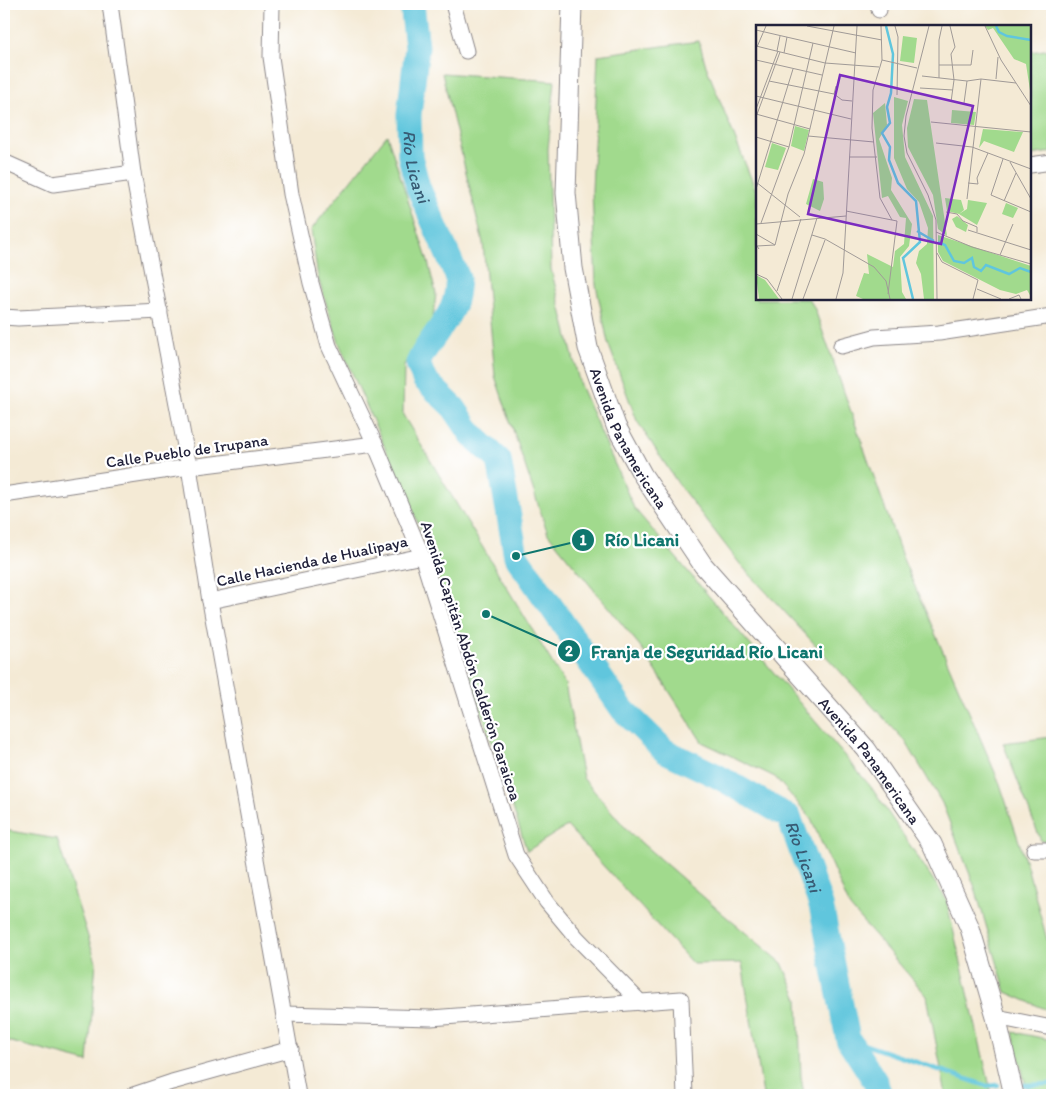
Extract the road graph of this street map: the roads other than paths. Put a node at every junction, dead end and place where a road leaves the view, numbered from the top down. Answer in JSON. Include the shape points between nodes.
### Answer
{"nodes":[{"id":1,"x":110,"y":4,"type":"edge"},
{"id":2,"x":272,"y":4,"type":"edge"},
{"id":3,"x":453,"y":4,"type":"edge"},
{"id":4,"x":572,"y":4,"type":"edge"},
{"id":5,"x":466,"y":51,"type":"dead end"},
{"id":6,"x":4,"y":162,"type":"edge"},
{"id":7,"x":1052,"y":162,"type":"edge"},
{"id":8,"x":1031,"y":165,"type":"edge"},
{"id":9,"x":133,"y":173,"type":"junction"},
{"id":10,"x":160,"y":311,"type":"junction"},
{"id":11,"x":1052,"y":316,"type":"edge"},
{"id":12,"x":4,"y":317,"type":"edge"},
{"id":13,"x":841,"y":346,"type":"dead end"},
{"id":14,"x":376,"y":444,"type":"junction"},
{"id":15,"x":190,"y":467,"type":"junction"},
{"id":16,"x":4,"y":495,"type":"edge"},
{"id":17,"x":422,"y":556,"type":"junction"},
{"id":18,"x":210,"y":601,"type":"junction"},
{"id":19,"x":1034,"y":850,"type":"dead end"},
{"id":20,"x":1052,"y":850,"type":"edge"},
{"id":21,"x":641,"y":1003,"type":"junction"},
{"id":22,"x":284,"y":1014,"type":"junction"},
{"id":23,"x":996,"y":1017,"type":"junction"},
{"id":24,"x":1052,"y":1028,"type":"edge"},
{"id":25,"x":291,"y":1049,"type":"junction"},
{"id":26,"x":133,"y":1095,"type":"edge"},
{"id":27,"x":298,"y":1095,"type":"edge"},
{"id":28,"x":685,"y":1095,"type":"edge"},
{"id":29,"x":1014,"y":1095,"type":"edge"}],
"edges":[{"from":1,"to":9,"type":"street"},
{"from":2,"to":14,"type":"street","name":"Avenida Capitán Abdón Calderón Garaicoa","via":[[271,57],[291,194],[311,283],[329,346]]},
{"from":3,"to":5,"type":"street"},
{"from":4,"to":23,"type":"main road","name":"Avenida Panamericana","via":[[566,193],[573,268],[588,348],[616,426],[642,474],[703,565],[866,749],[932,844],[970,928]]},
{"from":6,"to":9,"type":"street","via":[[53,184]]},
{"from":7,"to":8,"type":"street"},
{"from":9,"to":10,"type":"street"},
{"from":10,"to":12,"type":"street"},
{"from":10,"to":15,"type":"street"},
{"from":11,"to":13,"type":"street","via":[[939,334],[874,337]]},
{"from":14,"to":15,"type":"street","name":"Calle Pueblo de Irupana"},
{"from":14,"to":17,"type":"street","name":"Avenida Capitán Abdón Calderón Garaicoa"},
{"from":15,"to":16,"type":"street","name":"Calle Pueblo de Irupana"},
{"from":15,"to":18,"type":"street"},
{"from":17,"to":18,"type":"street","name":"Calle Hacienda de Hualipaya"},
{"from":17,"to":21,"type":"street","name":"Avenida Capitán Abdón Calderón Garaicoa","via":[[516,855],[576,938]]},
{"from":18,"to":22,"type":"street"},
{"from":19,"to":20,"type":"street"},
{"from":21,"to":22,"type":"street","via":[[431,1018]]},
{"from":21,"to":28,"type":"street","via":[[680,999]]},
{"from":22,"to":25,"type":"street"},
{"from":23,"to":24,"type":"street"},
{"from":23,"to":29,"type":"main road","name":"Avenida Panamericana"},
{"from":25,"to":26,"type":"street"},
{"from":25,"to":27,"type":"street"}]}
